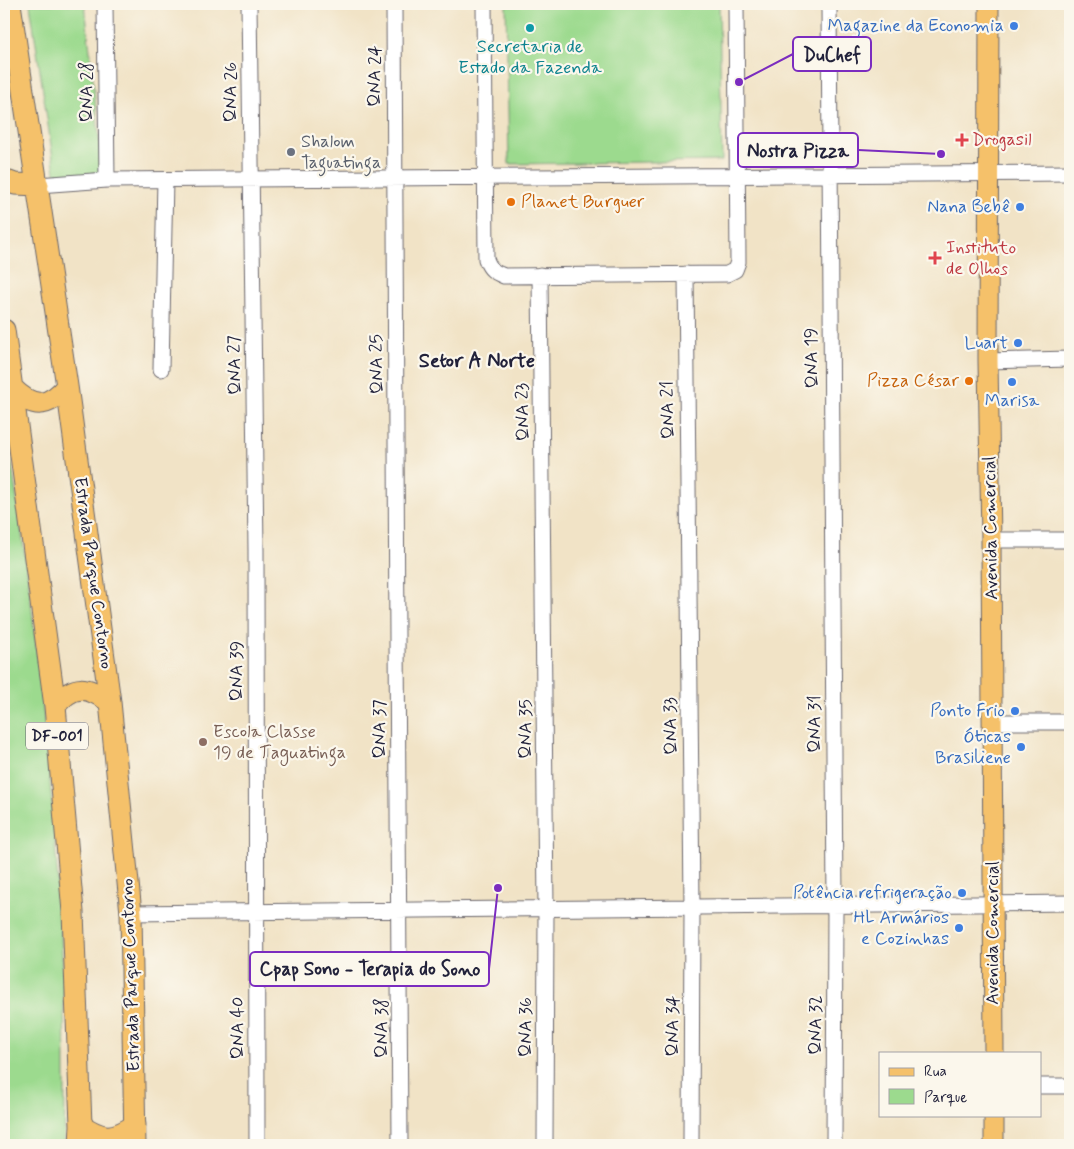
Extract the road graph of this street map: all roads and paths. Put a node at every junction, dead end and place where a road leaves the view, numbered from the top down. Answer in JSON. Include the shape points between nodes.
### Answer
{"nodes":[{"id":1,"x":10,"y":4,"type":"edge"},
{"id":2,"x":105,"y":4,"type":"edge"},
{"id":3,"x":249,"y":4,"type":"edge"},
{"id":4,"x":394,"y":4,"type":"edge"},
{"id":5,"x":484,"y":4,"type":"edge"},
{"id":6,"x":736,"y":4,"type":"edge"},
{"id":7,"x":829,"y":4,"type":"edge"},
{"id":8,"x":988,"y":4,"type":"edge"},
{"id":9,"x":988,"y":172,"type":"junction"},
{"id":10,"x":1070,"y":173,"type":"edge"},
{"id":11,"x":829,"y":174,"type":"junction"},
{"id":12,"x":738,"y":176,"type":"junction"},
{"id":13,"x":394,"y":178,"type":"junction"},
{"id":14,"x":485,"y":178,"type":"junction"},
{"id":15,"x":4,"y":180,"type":"edge"},
{"id":16,"x":106,"y":180,"type":"junction"},
{"id":17,"x":166,"y":180,"type":"junction"},
{"id":18,"x":250,"y":180,"type":"junction"},
{"id":19,"x":38,"y":184,"type":"junction"},
{"id":20,"x":686,"y":274,"type":"junction"},
{"id":21,"x":540,"y":275,"type":"junction"},
{"id":22,"x":4,"y":330,"type":"edge"},
{"id":23,"x":1070,"y":359,"type":"edge"},
{"id":24,"x":988,"y":361,"type":"junction"},
{"id":25,"x":161,"y":369,"type":"dead end"},
{"id":26,"x":67,"y":386,"type":"junction"},
{"id":27,"x":12,"y":388,"type":"junction"},
{"id":28,"x":991,"y":540,"type":"junction"},
{"id":29,"x":1070,"y":540,"type":"edge"},
{"id":30,"x":833,"y":543,"type":"joint"},
{"id":31,"x":688,"y":545,"type":"joint"},
{"id":32,"x":398,"y":548,"type":"joint"},
{"id":33,"x":544,"y":549,"type":"joint"},
{"id":34,"x":256,"y":550,"type":"joint"},
{"id":35,"x":110,"y":702,"type":"junction"},
{"id":36,"x":55,"y":706,"type":"junction"},
{"id":37,"x":992,"y":722,"type":"junction"},
{"id":38,"x":1070,"y":722,"type":"edge"},
{"id":39,"x":994,"y":903,"type":"junction"},
{"id":40,"x":1070,"y":903,"type":"edge"},
{"id":41,"x":835,"y":905,"type":"junction"},
{"id":42,"x":692,"y":907,"type":"junction"},
{"id":43,"x":546,"y":909,"type":"junction"},
{"id":44,"x":400,"y":910,"type":"junction"},
{"id":45,"x":256,"y":911,"type":"junction"},
{"id":46,"x":131,"y":913,"type":"junction"},
{"id":47,"x":994,"y":1052,"type":"edge"},
{"id":48,"x":1042,"y":1086,"type":"edge"},
{"id":49,"x":1070,"y":1086,"type":"edge"},
{"id":50,"x":994,"y":1116,"type":"edge"},
{"id":51,"x":80,"y":1135,"type":"edge"},
{"id":52,"x":135,"y":1135,"type":"edge"},
{"id":53,"x":257,"y":1145,"type":"edge"},
{"id":54,"x":400,"y":1145,"type":"edge"},
{"id":55,"x":545,"y":1145,"type":"edge"},
{"id":56,"x":691,"y":1145,"type":"edge"},
{"id":57,"x":834,"y":1145,"type":"edge"},
{"id":58,"x":994,"y":1145,"type":"edge"}],
"edges":[{"from":1,"to":19,"type":"highway","name":"Estrada Parque Contorno","number":"DF-001"},
{"from":2,"to":16,"type":"street","name":"QNA 28"},
{"from":3,"to":18,"type":"street","name":"QNA 26"},
{"from":4,"to":13,"type":"street","name":"QNA 24"},
{"from":5,"to":14,"type":"street"},
{"from":6,"to":12,"type":"street"},
{"from":7,"to":11,"type":"street","name":"QNA 19"},
{"from":8,"to":9,"type":"main road","name":"Avenida Comercial"},
{"from":9,"to":10,"type":"street"},
{"from":9,"to":11,"type":"street"},
{"from":9,"to":24,"type":"main road","name":"Avenida Comercial"},
{"from":11,"to":12,"type":"street"},
{"from":11,"to":30,"type":"street","name":"QNA 19"},
{"from":12,"to":14,"type":"street"},
{"from":12,"to":20,"type":"street","via":[[738,262],[735,270],[727,274]]},
{"from":13,"to":14,"type":"street"},
{"from":13,"to":18,"type":"street"},
{"from":13,"to":32,"type":"street","name":"QNA 25"},
{"from":14,"to":21,"type":"street","via":[[486,259],[489,268],[504,276]]},
{"from":15,"to":19,"type":"highway","via":[[15,184]]},
{"from":16,"to":17,"type":"street"},
{"from":16,"to":19,"type":"street"},
{"from":17,"to":18,"type":"street"},
{"from":17,"to":25,"type":"street"},
{"from":18,"to":34,"type":"street","name":"QNA 27"},
{"from":19,"to":26,"type":"highway","name":"Estrada Parque Contorno","number":"DF-001"},
{"from":20,"to":21,"type":"street"},
{"from":20,"to":31,"type":"street","name":"QNA 21"},
{"from":21,"to":33,"type":"street","name":"QNA 23"},
{"from":22,"to":27,"type":"highway","number":"DF-001"},
{"from":23,"to":24,"type":"street"},
{"from":24,"to":28,"type":"main road","name":"Avenida Comercial"},
{"from":26,"to":27,"type":"highway","via":[[51,401],[41,404],[30,402]]},
{"from":26,"to":35,"type":"highway","name":"Estrada Parque Contorno","number":"DF-001"},
{"from":27,"to":36,"type":"highway","number":"DF-001"},
{"from":28,"to":29,"type":"street"},
{"from":28,"to":37,"type":"main road","name":"Avenida Comercial"},
{"from":30,"to":41,"type":"street","name":"QNA 31"},
{"from":31,"to":42,"type":"street","name":"QNA 33"},
{"from":32,"to":44,"type":"street","name":"QNA 37"},
{"from":33,"to":43,"type":"street","name":"QNA 35"},
{"from":34,"to":45,"type":"street","name":"QNA 39"},
{"from":35,"to":36,"type":"highway","via":[[98,693],[75,689],[64,695]]},
{"from":35,"to":46,"type":"highway","name":"Estrada Parque Contorno","number":"DF-001"},
{"from":36,"to":51,"type":"highway","number":"DF-001","via":[[73,912]]},
{"from":37,"to":38,"type":"street"},
{"from":37,"to":39,"type":"main road","name":"Avenida Comercial"},
{"from":39,"to":40,"type":"street"},
{"from":39,"to":41,"type":"street"},
{"from":39,"to":47,"type":"main road","name":"Avenida Comercial"},
{"from":41,"to":42,"type":"street"},
{"from":41,"to":57,"type":"street","name":"QNA 32"},
{"from":42,"to":43,"type":"street"},
{"from":42,"to":56,"type":"street","name":"QNA 34"},
{"from":43,"to":44,"type":"street"},
{"from":43,"to":55,"type":"street","name":"QNA 36"},
{"from":44,"to":45,"type":"street"},
{"from":44,"to":54,"type":"street","name":"QNA 38"},
{"from":45,"to":46,"type":"street"},
{"from":45,"to":53,"type":"street","name":"QNA 40"},
{"from":46,"to":52,"type":"highway","name":"Estrada Parque Contorno","number":"DF-001"},
{"from":48,"to":49,"type":"street"},
{"from":50,"to":58,"type":"main road"},
{"from":51,"to":52,"type":"highway","via":[[92,1132],[105,1137]]}]}
